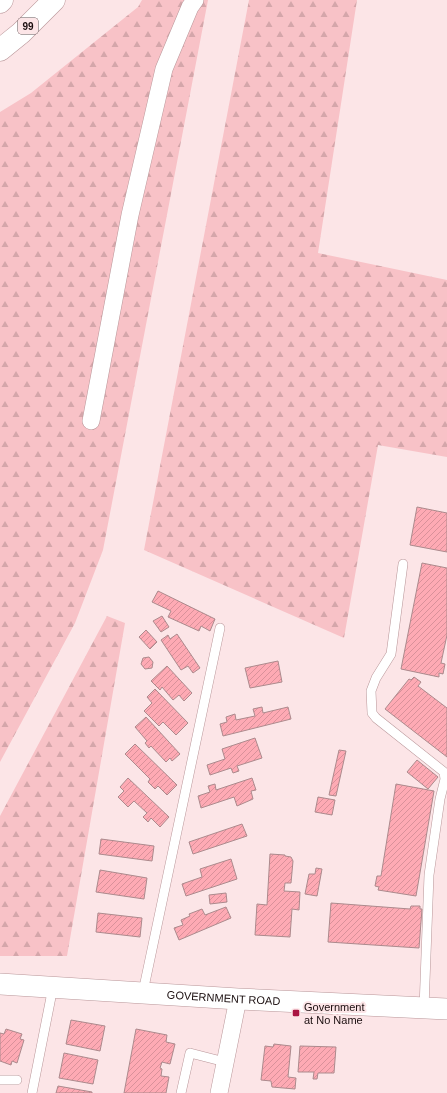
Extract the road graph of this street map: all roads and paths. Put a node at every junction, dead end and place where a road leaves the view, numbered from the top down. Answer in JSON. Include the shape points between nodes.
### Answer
{"nodes":[{"id":1,"x":54,"y":0,"type":"edge"},
{"id":2,"x":195,"y":0,"type":"edge"},
{"id":3,"x":0,"y":50,"type":"edge"},
{"id":4,"x":92,"y":421,"type":"dead end"},
{"id":5,"x":403,"y":564,"type":"dead end"},
{"id":6,"x":220,"y":628,"type":"dead end"},
{"id":7,"x":0,"y":984,"type":"edge"},
{"id":8,"x":53,"y":987,"type":"junction"},
{"id":9,"x":143,"y":992,"type":"junction"},
{"id":10,"x":238,"y":999,"type":"junction"},
{"id":11,"x":424,"y":1008,"type":"junction"},
{"id":12,"x":447,"y":1009,"type":"edge"},
{"id":13,"x":225,"y":1062,"type":"junction"},
{"id":14,"x":0,"y":1080,"type":"edge"},
{"id":15,"x":17,"y":1080,"type":"dead end"},
{"id":16,"x":32,"y":1093,"type":"edge"},
{"id":17,"x":181,"y":1093,"type":"edge"},
{"id":18,"x":219,"y":1093,"type":"edge"}],
"edges":[{"from":1,"to":3,"type":"highway","number":"99"},
{"from":2,"to":4,"type":"street","via":[[164,69],[130,215]]},
{"from":5,"to":11,"type":"lane","via":[[391,654],[376,678],[371,691],[371,703],[372,713],[376,718],[444,772],[429,875]]},
{"from":6,"to":9,"type":"lane"},
{"from":7,"to":8,"type":"street","name":"GOVERNMENT ROAD"},
{"from":8,"to":9,"type":"street","name":"GOVERNMENT ROAD"},
{"from":8,"to":16,"type":"lane"},
{"from":9,"to":10,"type":"street","name":"GOVERNMENT ROAD"},
{"from":10,"to":11,"type":"street","name":"GOVERNMENT ROAD"},
{"from":10,"to":13,"type":"street"},
{"from":11,"to":12,"type":"street","name":"GOVERNMENT ROAD"},
{"from":13,"to":17,"type":"lane","via":[[190,1053]]},
{"from":13,"to":18,"type":"street"},
{"from":14,"to":15,"type":"lane"}]}
